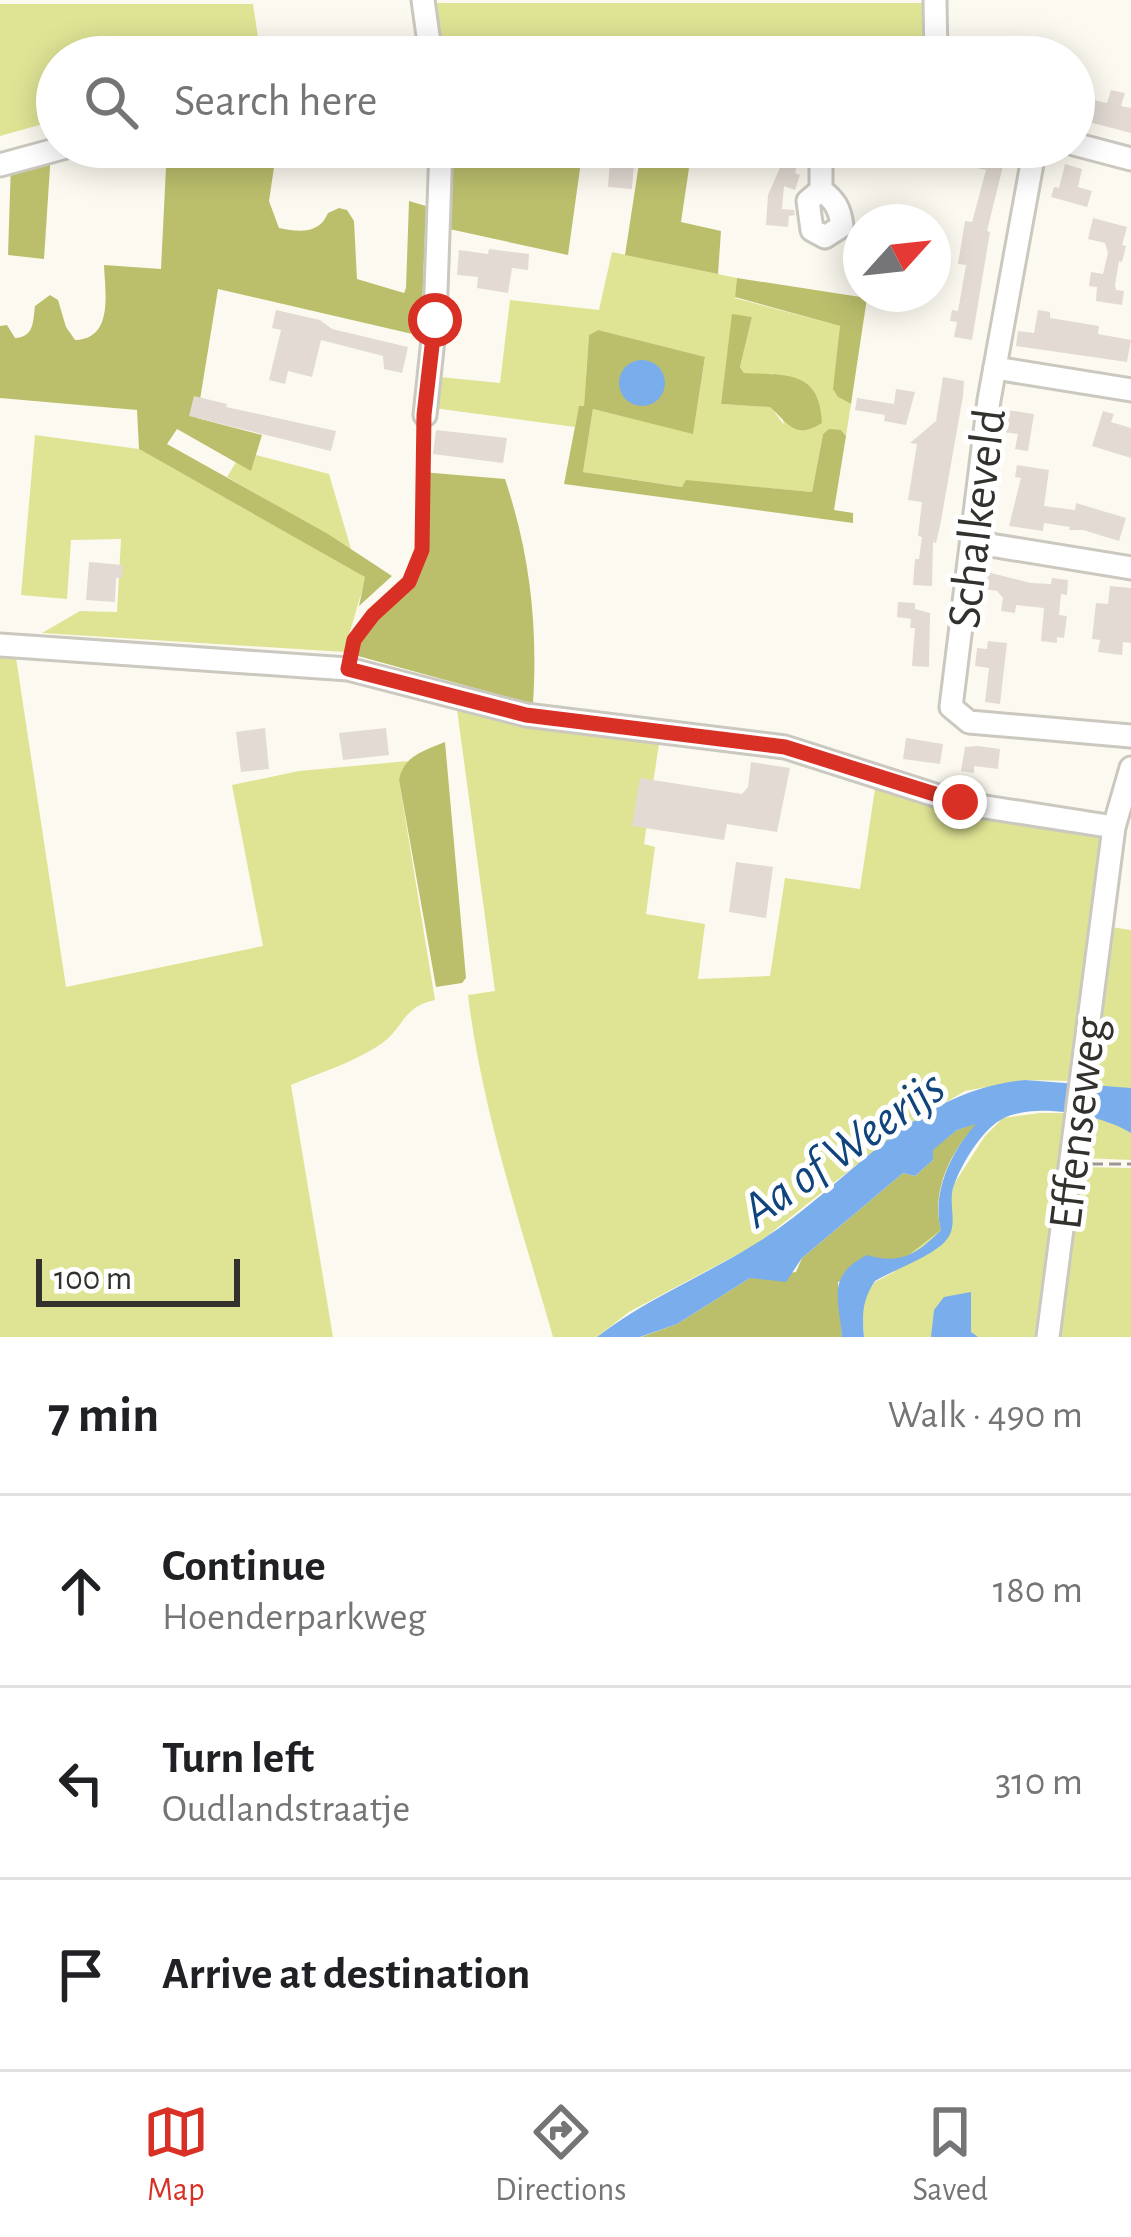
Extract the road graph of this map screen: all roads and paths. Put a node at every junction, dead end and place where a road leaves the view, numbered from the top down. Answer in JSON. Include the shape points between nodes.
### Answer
{"nodes":[{"id":1,"x":423,"y":0,"type":"edge"},
{"id":2,"x":935,"y":0,"type":"edge"},
{"id":3,"x":428,"y":36,"type":"edge"},
{"id":4,"x":936,"y":36,"type":"edge"},
{"id":5,"x":1095,"y":150,"type":"edge"},
{"id":6,"x":36,"y":155,"type":"edge"},
{"id":7,"x":1131,"y":159,"type":"edge"},
{"id":8,"x":0,"y":165,"type":"edge"},
{"id":9,"x":440,"y":168,"type":"edge"},
{"id":10,"x":821,"y":168,"type":"edge"},
{"id":11,"x":1031,"y":168,"type":"edge"},
{"id":12,"x":820,"y":190,"type":"dead end"},
{"id":13,"x":995,"y":368,"type":"junction"},
{"id":14,"x":1131,"y":390,"type":"edge"},
{"id":15,"x":424,"y":415,"type":"joint"},
{"id":16,"x":972,"y":542,"type":"junction"},
{"id":17,"x":1131,"y":568,"type":"edge"},
{"id":18,"x":0,"y":645,"type":"edge"},
{"id":19,"x":348,"y":669,"type":"junction"},
{"id":20,"x":1131,"y":736,"type":"edge"},
{"id":21,"x":1131,"y":768,"type":"edge"},
{"id":22,"x":1114,"y":827,"type":"junction"},
{"id":23,"x":1071,"y":1163,"type":"junction"},
{"id":24,"x":1131,"y":1164,"type":"edge"},
{"id":25,"x":1048,"y":1337,"type":"edge"}],
"edges":[{"from":1,"to":3,"type":"street"},
{"from":2,"to":4,"type":"street"},
{"from":5,"to":7,"type":"street"},
{"from":6,"to":8,"type":"street"},
{"from":9,"to":15,"type":"street"},
{"from":10,"to":12,"type":"street"},
{"from":11,"to":13,"type":"street","name":"Schalkeveld"},
{"from":13,"to":14,"type":"street"},
{"from":13,"to":16,"type":"street","name":"Schalkeveld"},
{"from":15,"to":19,"type":"path","via":[[422,550],[409,582],[354,640]]},
{"from":16,"to":17,"type":"street"},
{"from":16,"to":20,"type":"street","name":"Schalkeveld","via":[[954,712],[969,722]]},
{"from":18,"to":19,"type":"street"},
{"from":19,"to":22,"type":"street","via":[[526,715],[785,747],[960,802]]},
{"from":21,"to":22,"type":"street","name":"Effenseweg"},
{"from":22,"to":23,"type":"street","name":"Effenseweg"},
{"from":23,"to":24,"type":"path"},
{"from":23,"to":25,"type":"street","name":"Effenseweg"}]}
